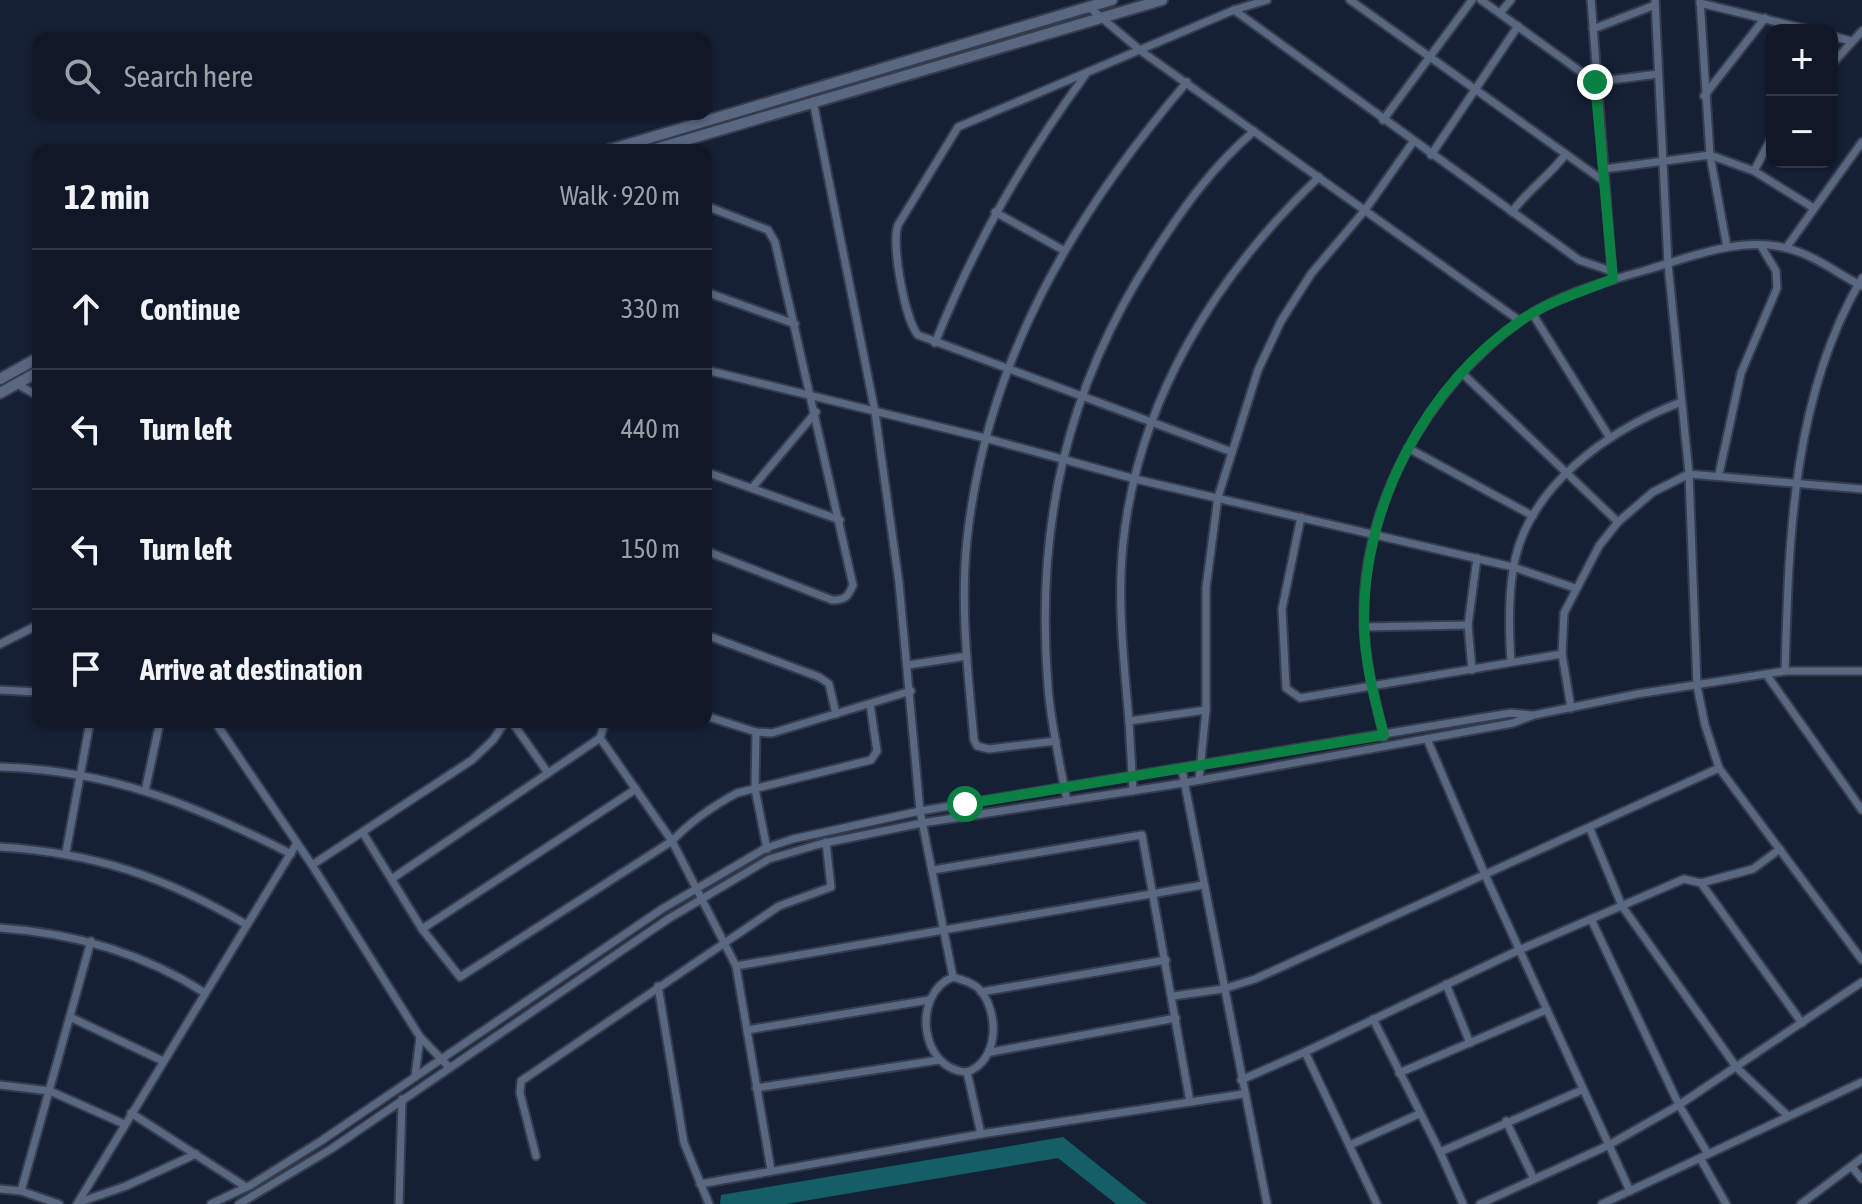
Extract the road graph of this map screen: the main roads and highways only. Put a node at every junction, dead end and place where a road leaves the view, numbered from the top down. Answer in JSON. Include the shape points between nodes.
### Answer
{"nodes":[{"id":1,"x":1112,"y":0,"type":"edge"},
{"id":2,"x":1162,"y":0,"type":"edge"},
{"id":3,"x":712,"y":120,"type":"edge"},
{"id":4,"x":712,"y":120,"type":"edge"},
{"id":5,"x":630,"y":144,"type":"edge"},
{"id":6,"x":673,"y":144,"type":"edge"},
{"id":7,"x":32,"y":361,"type":"edge"},
{"id":8,"x":32,"y":375,"type":"edge"},
{"id":9,"x":0,"y":379,"type":"edge"},
{"id":10,"x":0,"y":393,"type":"edge"}],
"edges":[{"from":1,"to":3,"type":"main road"},
{"from":2,"to":6,"type":"main road"},
{"from":4,"to":5,"type":"main road"},
{"from":7,"to":9,"type":"main road"},
{"from":8,"to":10,"type":"main road"}]}
